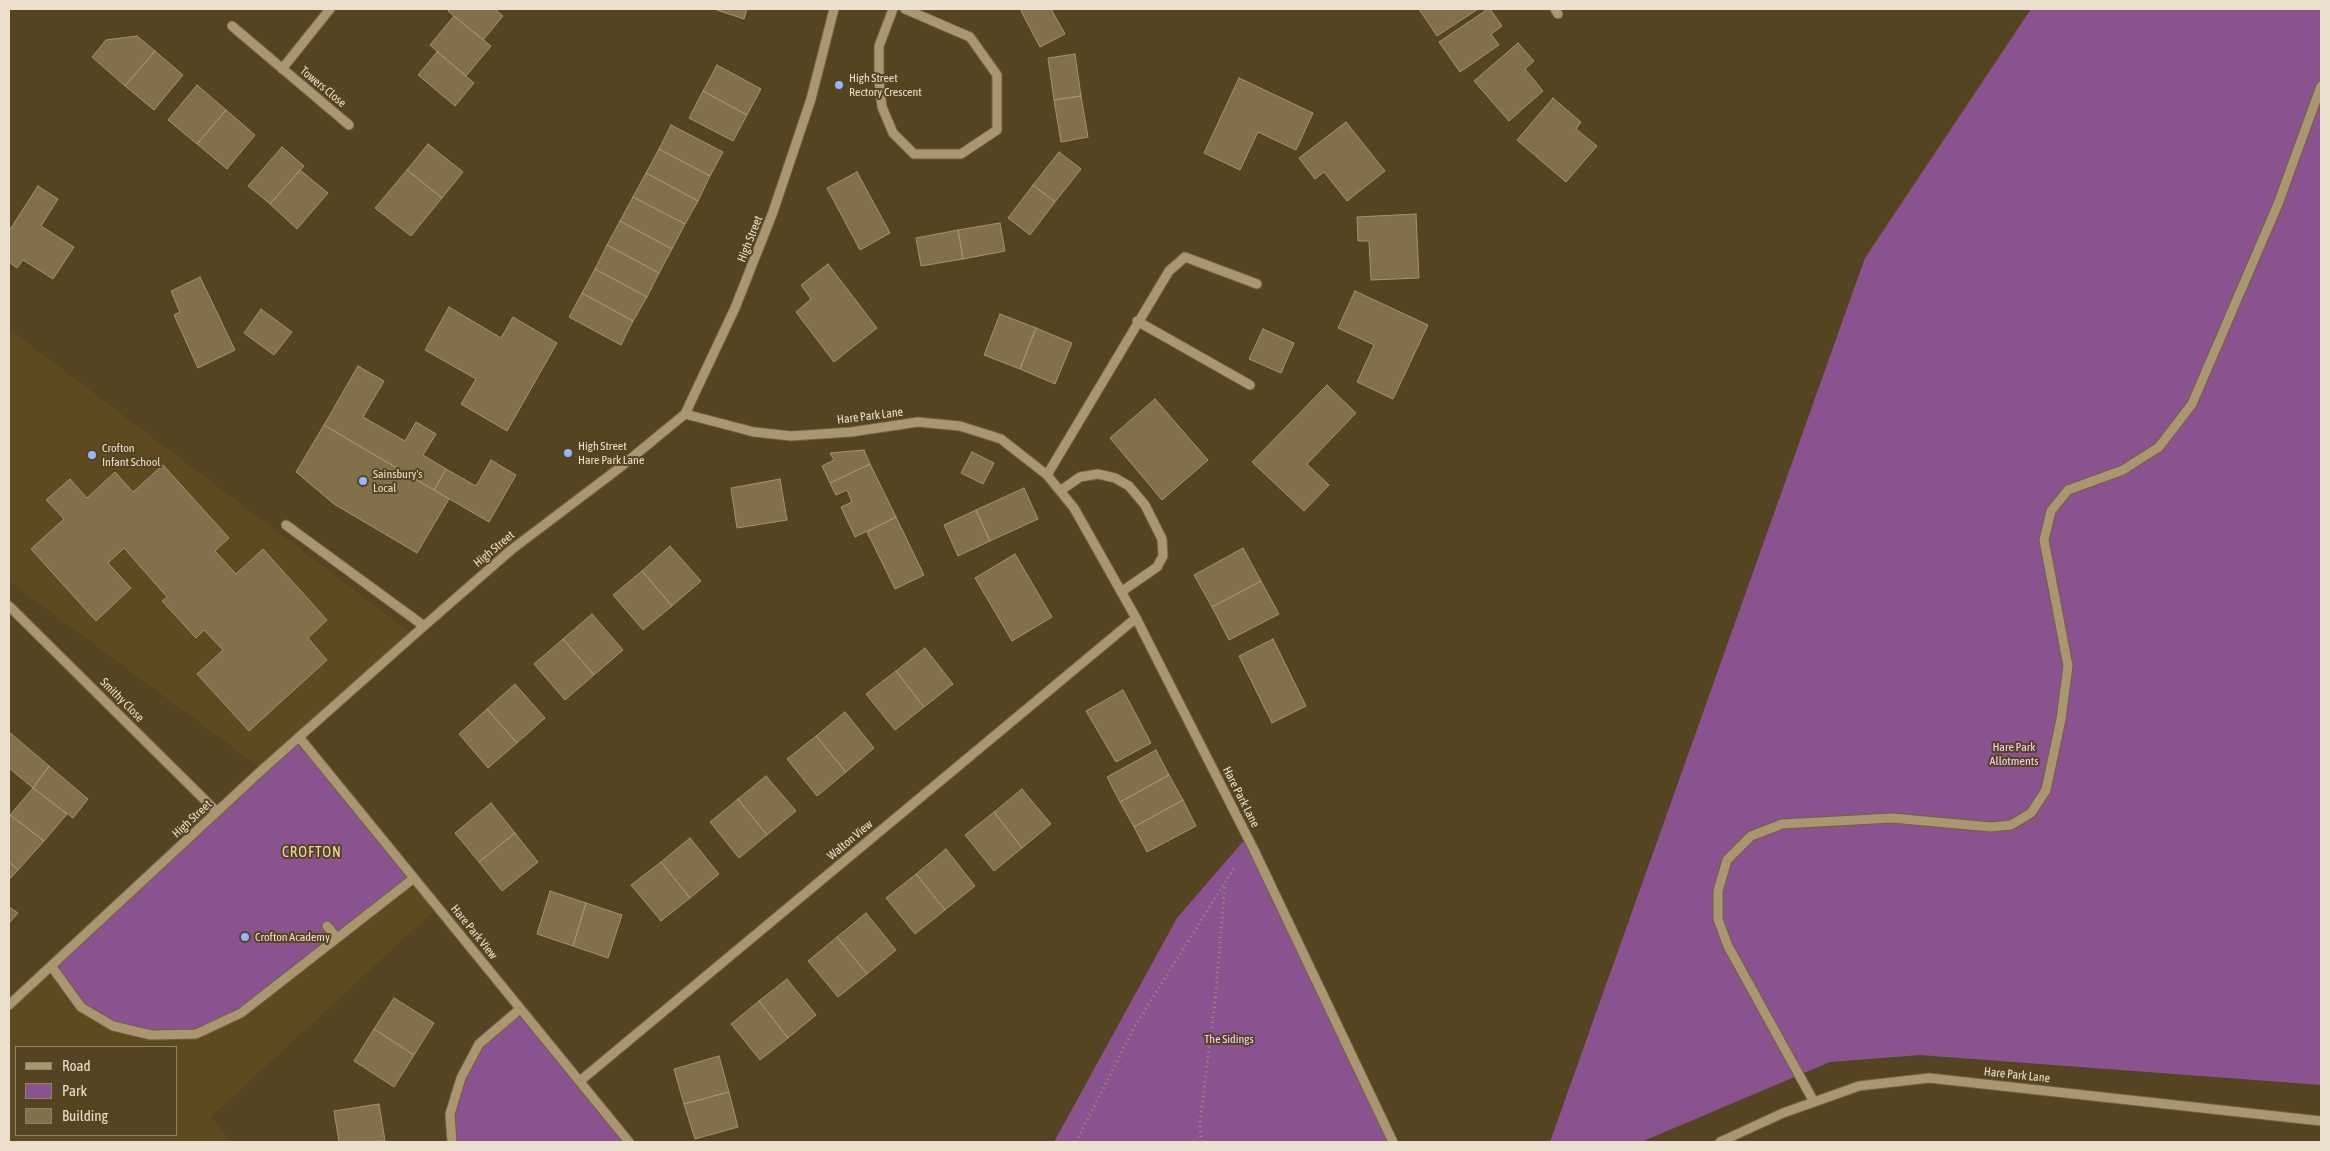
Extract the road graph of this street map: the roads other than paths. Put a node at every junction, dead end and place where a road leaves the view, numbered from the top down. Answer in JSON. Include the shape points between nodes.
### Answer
{"nodes":[{"id":1,"x":330,"y":9,"type":"edge"},
{"id":2,"x":834,"y":9,"type":"edge"},
{"id":3,"x":893,"y":9,"type":"edge"},
{"id":4,"x":905,"y":9,"type":"edge"},
{"id":5,"x":232,"y":26,"type":"dead end"},
{"id":6,"x":282,"y":69,"type":"junction"},
{"id":7,"x":2321,"y":86,"type":"edge"},
{"id":8,"x":349,"y":125,"type":"dead end"},
{"id":9,"x":1257,"y":284,"type":"dead end"},
{"id":10,"x":1137,"y":322,"type":"junction"},
{"id":11,"x":1250,"y":384,"type":"dead end"},
{"id":12,"x":685,"y":414,"type":"junction"},
{"id":13,"x":1047,"y":475,"type":"junction"},
{"id":14,"x":1060,"y":491,"type":"junction"},
{"id":15,"x":286,"y":525,"type":"dead end"},
{"id":16,"x":1121,"y":592,"type":"junction"},
{"id":17,"x":9,"y":606,"type":"edge"},
{"id":18,"x":1136,"y":618,"type":"junction"},
{"id":19,"x":424,"y":626,"type":"junction"},
{"id":20,"x":299,"y":737,"type":"junction"},
{"id":21,"x":217,"y":812,"type":"junction"},
{"id":22,"x":414,"y":878,"type":"junction"},
{"id":23,"x":327,"y":926,"type":"dead end"},
{"id":24,"x":337,"y":938,"type":"junction"},
{"id":25,"x":52,"y":967,"type":"junction"},
{"id":26,"x":9,"y":1005,"type":"edge"},
{"id":27,"x":520,"y":1009,"type":"junction"},
{"id":28,"x":580,"y":1082,"type":"junction"},
{"id":29,"x":1814,"y":1102,"type":"junction"},
{"id":30,"x":2321,"y":1121,"type":"edge"},
{"id":31,"x":452,"y":1142,"type":"edge"},
{"id":32,"x":630,"y":1142,"type":"edge"},
{"id":33,"x":1393,"y":1142,"type":"edge"},
{"id":34,"x":1720,"y":1142,"type":"edge"}],
"edges":[{"from":1,"to":6,"type":"street","name":"Towers Close"},
{"from":2,"to":12,"type":"street","name":"High Street","via":[[811,99],[773,212],[735,308]]},
{"from":3,"to":4,"type":"street","via":[[879,46],[879,81],[882,107],[893,133],[914,154],[961,154],[998,130],[997,75],[970,37]]},
{"from":5,"to":6,"type":"street","name":"Towers Close"},
{"from":6,"to":8,"type":"street","name":"Towers Close"},
{"from":7,"to":29,"type":"street","via":[[2278,204],[2192,404],[2159,446],[2123,470],[2068,490],[2051,511],[2044,540],[2068,666],[2046,790],[2030,814],[2011,825],[1991,827],[1892,818],[1782,824],[1751,836],[1727,860],[1718,891],[1718,919],[1728,946]]},
{"from":9,"to":10,"type":"street","via":[[1185,257],[1169,271]]},
{"from":10,"to":11,"type":"street"},
{"from":10,"to":13,"type":"street"},
{"from":12,"to":13,"type":"street","name":"Hare Park Lane","via":[[754,432],[791,436],[851,432],[918,422],[960,426],[1000,440]]},
{"from":12,"to":19,"type":"street","name":"High Street","via":[[512,550]]},
{"from":13,"to":14,"type":"street","name":"Hare Park Lane"},
{"from":14,"to":16,"type":"street","name":"Hare Park Lane","via":[[1074,508]]},
{"from":14,"to":16,"type":"street","via":[[1080,477],[1098,474],[1129,486],[1146,505],[1162,540],[1163,556],[1157,567]]},
{"from":15,"to":19,"type":"street"},
{"from":16,"to":18,"type":"street","name":"Hare Park Lane"},
{"from":17,"to":21,"type":"street","name":"Smithy Close"},
{"from":18,"to":28,"type":"street","name":"Walton View"},
{"from":18,"to":33,"type":"street","name":"Hare Park Lane","via":[[1252,848]]},
{"from":19,"to":20,"type":"street","name":"High Street"},
{"from":20,"to":21,"type":"street","name":"High Street"},
{"from":20,"to":22,"type":"street","name":"Hare Park View"},
{"from":21,"to":25,"type":"street","name":"High Street"},
{"from":22,"to":24,"type":"street"},
{"from":22,"to":27,"type":"street","name":"Hare Park View"},
{"from":23,"to":24,"type":"street"},
{"from":24,"to":25,"type":"street","via":[[241,1013],[196,1034],[151,1035],[112,1026],[81,1007]]},
{"from":25,"to":26,"type":"street","name":"High Street"},
{"from":27,"to":28,"type":"street","name":"Hare Park View"},
{"from":27,"to":31,"type":"street","via":[[479,1044],[461,1078],[450,1114]]},
{"from":28,"to":32,"type":"street","name":"Hare Park View"},
{"from":29,"to":30,"type":"street","name":"Hare Park Lane","via":[[1858,1086],[1929,1078]]},
{"from":29,"to":34,"type":"street","name":"Hare Park Lane"}]}
